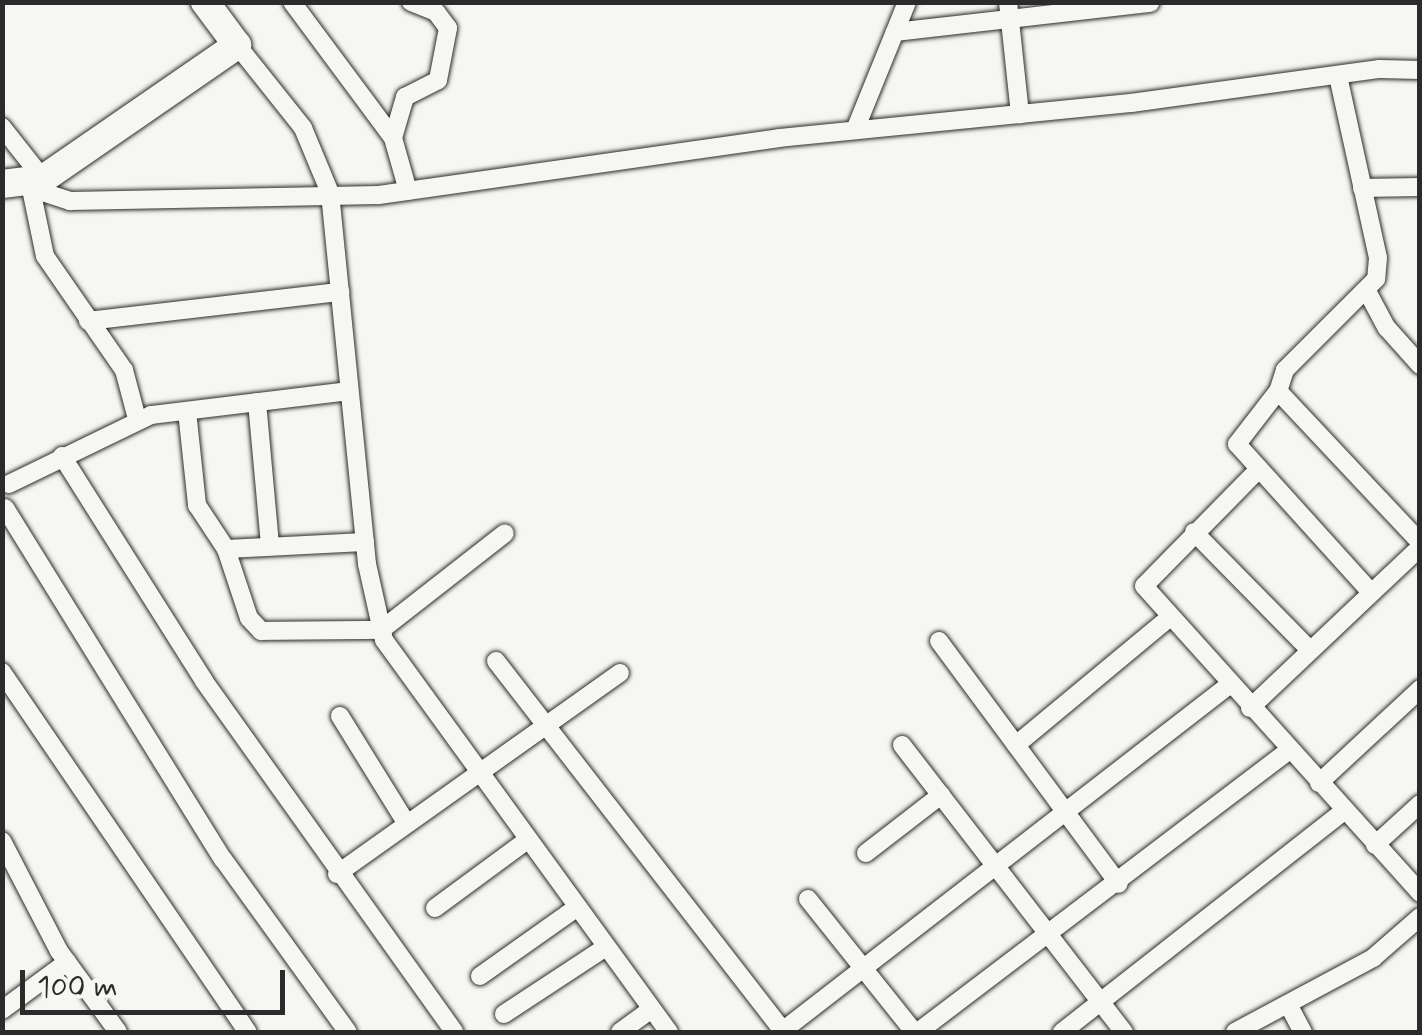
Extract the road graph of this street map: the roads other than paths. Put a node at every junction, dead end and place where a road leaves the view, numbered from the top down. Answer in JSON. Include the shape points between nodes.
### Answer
{"nodes":[{"id":1,"x":292,"y":2,"type":"edge"},
{"id":2,"x":411,"y":2,"type":"edge"},
{"id":3,"x":907,"y":2,"type":"edge"},
{"id":4,"x":1150,"y":2,"type":"edge"},
{"id":5,"x":1100,"y":5,"type":"edge"},
{"id":6,"x":218,"y":8,"type":"edge"},
{"id":7,"x":1008,"y":10,"type":"edge"},
{"id":8,"x":895,"y":32,"type":"junction"},
{"id":9,"x":236,"y":46,"type":"junction"},
{"id":10,"x":1420,"y":70,"type":"edge"},
{"id":11,"x":1338,"y":76,"type":"junction"},
{"id":12,"x":1020,"y":114,"type":"junction"},
{"id":13,"x":2,"y":127,"type":"edge"},
{"id":14,"x":856,"y":130,"type":"junction"},
{"id":15,"x":393,"y":138,"type":"junction"},
{"id":16,"x":23,"y":184,"type":"edge"},
{"id":17,"x":1420,"y":187,"type":"edge"},
{"id":18,"x":1362,"y":188,"type":"junction"},
{"id":19,"x":408,"y":191,"type":"junction"},
{"id":20,"x":330,"y":193,"type":"junction"},
{"id":21,"x":340,"y":292,"type":"junction"},
{"id":22,"x":1368,"y":293,"type":"junction"},
{"id":23,"x":88,"y":320,"type":"junction"},
{"id":24,"x":1420,"y":365,"type":"edge"},
{"id":25,"x":350,"y":391,"type":"junction"},
{"id":26,"x":1278,"y":391,"type":"junction"},
{"id":27,"x":257,"y":402,"type":"junction"},
{"id":28,"x":187,"y":411,"type":"junction"},
{"id":29,"x":137,"y":419,"type":"junction"},
{"id":30,"x":62,"y":456,"type":"junction"},
{"id":31,"x":1257,"y":472,"type":"junction"},
{"id":32,"x":6,"y":478,"type":"edge"},
{"id":33,"x":4,"y":508,"type":"edge"},
{"id":34,"x":1194,"y":532,"type":"junction"},
{"id":35,"x":505,"y":533,"type":"dead end"},
{"id":36,"x":365,"y":542,"type":"junction"},
{"id":37,"x":1420,"y":545,"type":"edge"},
{"id":38,"x":270,"y":546,"type":"junction"},
{"id":39,"x":226,"y":548,"type":"junction"},
{"id":40,"x":1370,"y":591,"type":"junction"},
{"id":41,"x":1168,"y":618,"type":"junction"},
{"id":42,"x":381,"y":630,"type":"junction"},
{"id":43,"x":939,"y":640,"type":"dead end"},
{"id":44,"x":1310,"y":650,"type":"junction"},
{"id":45,"x":496,"y":661,"type":"dead end"},
{"id":46,"x":2,"y":672,"type":"edge"},
{"id":47,"x":620,"y":673,"type":"dead end"},
{"id":48,"x":1229,"y":685,"type":"junction"},
{"id":49,"x":1420,"y":689,"type":"edge"},
{"id":50,"x":1250,"y":708,"type":"junction"},
{"id":51,"x":340,"y":716,"type":"dead end"},
{"id":52,"x":544,"y":726,"type":"junction"},
{"id":53,"x":902,"y":745,"type":"dead end"},
{"id":54,"x":1016,"y":745,"type":"junction"},
{"id":55,"x":1289,"y":750,"type":"junction"},
{"id":56,"x":476,"y":774,"type":"junction"},
{"id":57,"x":1318,"y":783,"type":"junction"},
{"id":58,"x":941,"y":795,"type":"junction"},
{"id":59,"x":1420,"y":804,"type":"edge"},
{"id":60,"x":1344,"y":811,"type":"junction"},
{"id":61,"x":1067,"y":814,"type":"junction"},
{"id":62,"x":408,"y":824,"type":"junction"},
{"id":63,"x":2,"y":841,"type":"edge"},
{"id":64,"x":526,"y":841,"type":"junction"},
{"id":65,"x":1376,"y":844,"type":"junction"},
{"id":66,"x":866,"y":854,"type":"dead end"},
{"id":67,"x":997,"y":868,"type":"junction"},
{"id":68,"x":337,"y":874,"type":"junction"},
{"id":69,"x":1119,"y":884,"type":"junction"},
{"id":70,"x":1420,"y":893,"type":"edge"},
{"id":71,"x":808,"y":900,"type":"dead end"},
{"id":72,"x":435,"y":908,"type":"dead end"},
{"id":73,"x":576,"y":908,"type":"junction"},
{"id":74,"x":1420,"y":917,"type":"edge"},
{"id":75,"x":1050,"y":936,"type":"junction"},
{"id":76,"x":606,"y":947,"type":"junction"},
{"id":77,"x":67,"y":962,"type":"junction"},
{"id":78,"x":864,"y":970,"type":"junction"},
{"id":79,"x":480,"y":976,"type":"dead end"},
{"id":80,"x":1102,"y":1003,"type":"junction"},
{"id":81,"x":1289,"y":1006,"type":"junction"},
{"id":82,"x":2,"y":1010,"type":"edge"},
{"id":83,"x":652,"y":1010,"type":"junction"},
{"id":84,"x":504,"y":1014,"type":"dead end"},
{"id":85,"x":113,"y":1025,"type":"edge"},
{"id":86,"x":94,"y":1032,"type":"edge"},
{"id":87,"x":248,"y":1032,"type":"edge"},
{"id":88,"x":348,"y":1032,"type":"edge"},
{"id":89,"x":454,"y":1032,"type":"edge"},
{"id":90,"x":620,"y":1032,"type":"edge"},
{"id":91,"x":670,"y":1032,"type":"edge"},
{"id":92,"x":783,"y":1032,"type":"edge"},
{"id":93,"x":916,"y":1032,"type":"edge"},
{"id":94,"x":1062,"y":1032,"type":"edge"},
{"id":95,"x":1124,"y":1032,"type":"edge"},
{"id":96,"x":1235,"y":1032,"type":"edge"},
{"id":97,"x":1303,"y":1032,"type":"edge"}],
"edges":[{"from":1,"to":15,"type":"street"},
{"from":2,"to":15,"type":"street","via":[[436,12],[448,28],[438,80],[405,96]]},
{"from":3,"to":8,"type":"street"},
{"from":4,"to":5,"type":"street"},
{"from":5,"to":7,"type":"street"},
{"from":6,"to":9,"type":"main road"},
{"from":7,"to":8,"type":"street"},
{"from":7,"to":12,"type":"street"},
{"from":8,"to":14,"type":"street"},
{"from":9,"to":16,"type":"main road"},
{"from":9,"to":20,"type":"street","via":[[302,128]]},
{"from":10,"to":11,"type":"street"},
{"from":11,"to":12,"type":"street"},
{"from":11,"to":18,"type":"street"},
{"from":12,"to":14,"type":"street"},
{"from":13,"to":16,"type":"street"},
{"from":14,"to":19,"type":"street"},
{"from":15,"to":19,"type":"street"},
{"from":16,"to":20,"type":"street","via":[[70,201]]},
{"from":16,"to":23,"type":"street","via":[[45,256]]},
{"from":17,"to":18,"type":"street"},
{"from":18,"to":22,"type":"street","via":[[1378,258]]},
{"from":19,"to":20,"type":"street"},
{"from":20,"to":21,"type":"street"},
{"from":21,"to":23,"type":"street"},
{"from":21,"to":25,"type":"street"},
{"from":22,"to":24,"type":"street","via":[[1387,328]]},
{"from":22,"to":26,"type":"street","via":[[1284,370]]},
{"from":23,"to":29,"type":"street","via":[[124,370]]},
{"from":25,"to":27,"type":"street"},
{"from":25,"to":36,"type":"street"},
{"from":26,"to":31,"type":"street","via":[[1237,444]]},
{"from":26,"to":37,"type":"street"},
{"from":27,"to":28,"type":"street"},
{"from":27,"to":38,"type":"street"},
{"from":28,"to":29,"type":"street"},
{"from":28,"to":39,"type":"street","via":[[197,505]]},
{"from":29,"to":30,"type":"street"},
{"from":30,"to":32,"type":"street"},
{"from":30,"to":68,"type":"street","via":[[204,681]]},
{"from":31,"to":34,"type":"street"},
{"from":31,"to":40,"type":"street"},
{"from":32,"to":33,"type":"street"},
{"from":33,"to":88,"type":"street","via":[[223,859]]},
{"from":34,"to":41,"type":"street","via":[[1144,586]]},
{"from":34,"to":44,"type":"street"},
{"from":35,"to":42,"type":"street"},
{"from":36,"to":38,"type":"street"},
{"from":36,"to":42,"type":"street"},
{"from":37,"to":40,"type":"street"},
{"from":38,"to":39,"type":"street"},
{"from":39,"to":42,"type":"street","via":[[249,618],[261,631]]},
{"from":40,"to":44,"type":"street"},
{"from":41,"to":48,"type":"street"},
{"from":41,"to":54,"type":"street"},
{"from":42,"to":56,"type":"street"},
{"from":43,"to":54,"type":"street"},
{"from":44,"to":50,"type":"street"},
{"from":45,"to":52,"type":"street"},
{"from":46,"to":87,"type":"street"},
{"from":47,"to":52,"type":"street"},
{"from":48,"to":50,"type":"street"},
{"from":48,"to":61,"type":"street"},
{"from":49,"to":57,"type":"street"},
{"from":50,"to":55,"type":"street"},
{"from":51,"to":62,"type":"street"},
{"from":52,"to":56,"type":"street"},
{"from":52,"to":92,"type":"street"},
{"from":53,"to":58,"type":"street"},
{"from":54,"to":61,"type":"street"},
{"from":55,"to":57,"type":"street"},
{"from":55,"to":69,"type":"street"},
{"from":56,"to":62,"type":"street"},
{"from":56,"to":64,"type":"street"},
{"from":57,"to":60,"type":"street"},
{"from":58,"to":66,"type":"street"},
{"from":58,"to":67,"type":"street"},
{"from":59,"to":65,"type":"street"},
{"from":60,"to":65,"type":"street"},
{"from":60,"to":80,"type":"street"},
{"from":61,"to":67,"type":"street"},
{"from":61,"to":69,"type":"street"},
{"from":62,"to":68,"type":"street"},
{"from":63,"to":77,"type":"street"},
{"from":64,"to":72,"type":"street"},
{"from":64,"to":73,"type":"street"},
{"from":65,"to":70,"type":"street"},
{"from":67,"to":75,"type":"street"},
{"from":67,"to":78,"type":"street"},
{"from":68,"to":89,"type":"street"},
{"from":69,"to":75,"type":"street"},
{"from":71,"to":78,"type":"street"},
{"from":73,"to":76,"type":"street"},
{"from":73,"to":79,"type":"street"},
{"from":74,"to":81,"type":"street","via":[[1372,958]]},
{"from":75,"to":80,"type":"street"},
{"from":75,"to":93,"type":"street"},
{"from":76,"to":83,"type":"street"},
{"from":76,"to":84,"type":"street"},
{"from":77,"to":82,"type":"street"},
{"from":77,"to":85,"type":"street"},
{"from":78,"to":92,"type":"street"},
{"from":78,"to":93,"type":"street"},
{"from":80,"to":94,"type":"street"},
{"from":80,"to":95,"type":"street"},
{"from":81,"to":96,"type":"street"},
{"from":81,"to":97,"type":"street"},
{"from":83,"to":90,"type":"street"},
{"from":83,"to":91,"type":"street"},
{"from":85,"to":86,"type":"street"}]}
